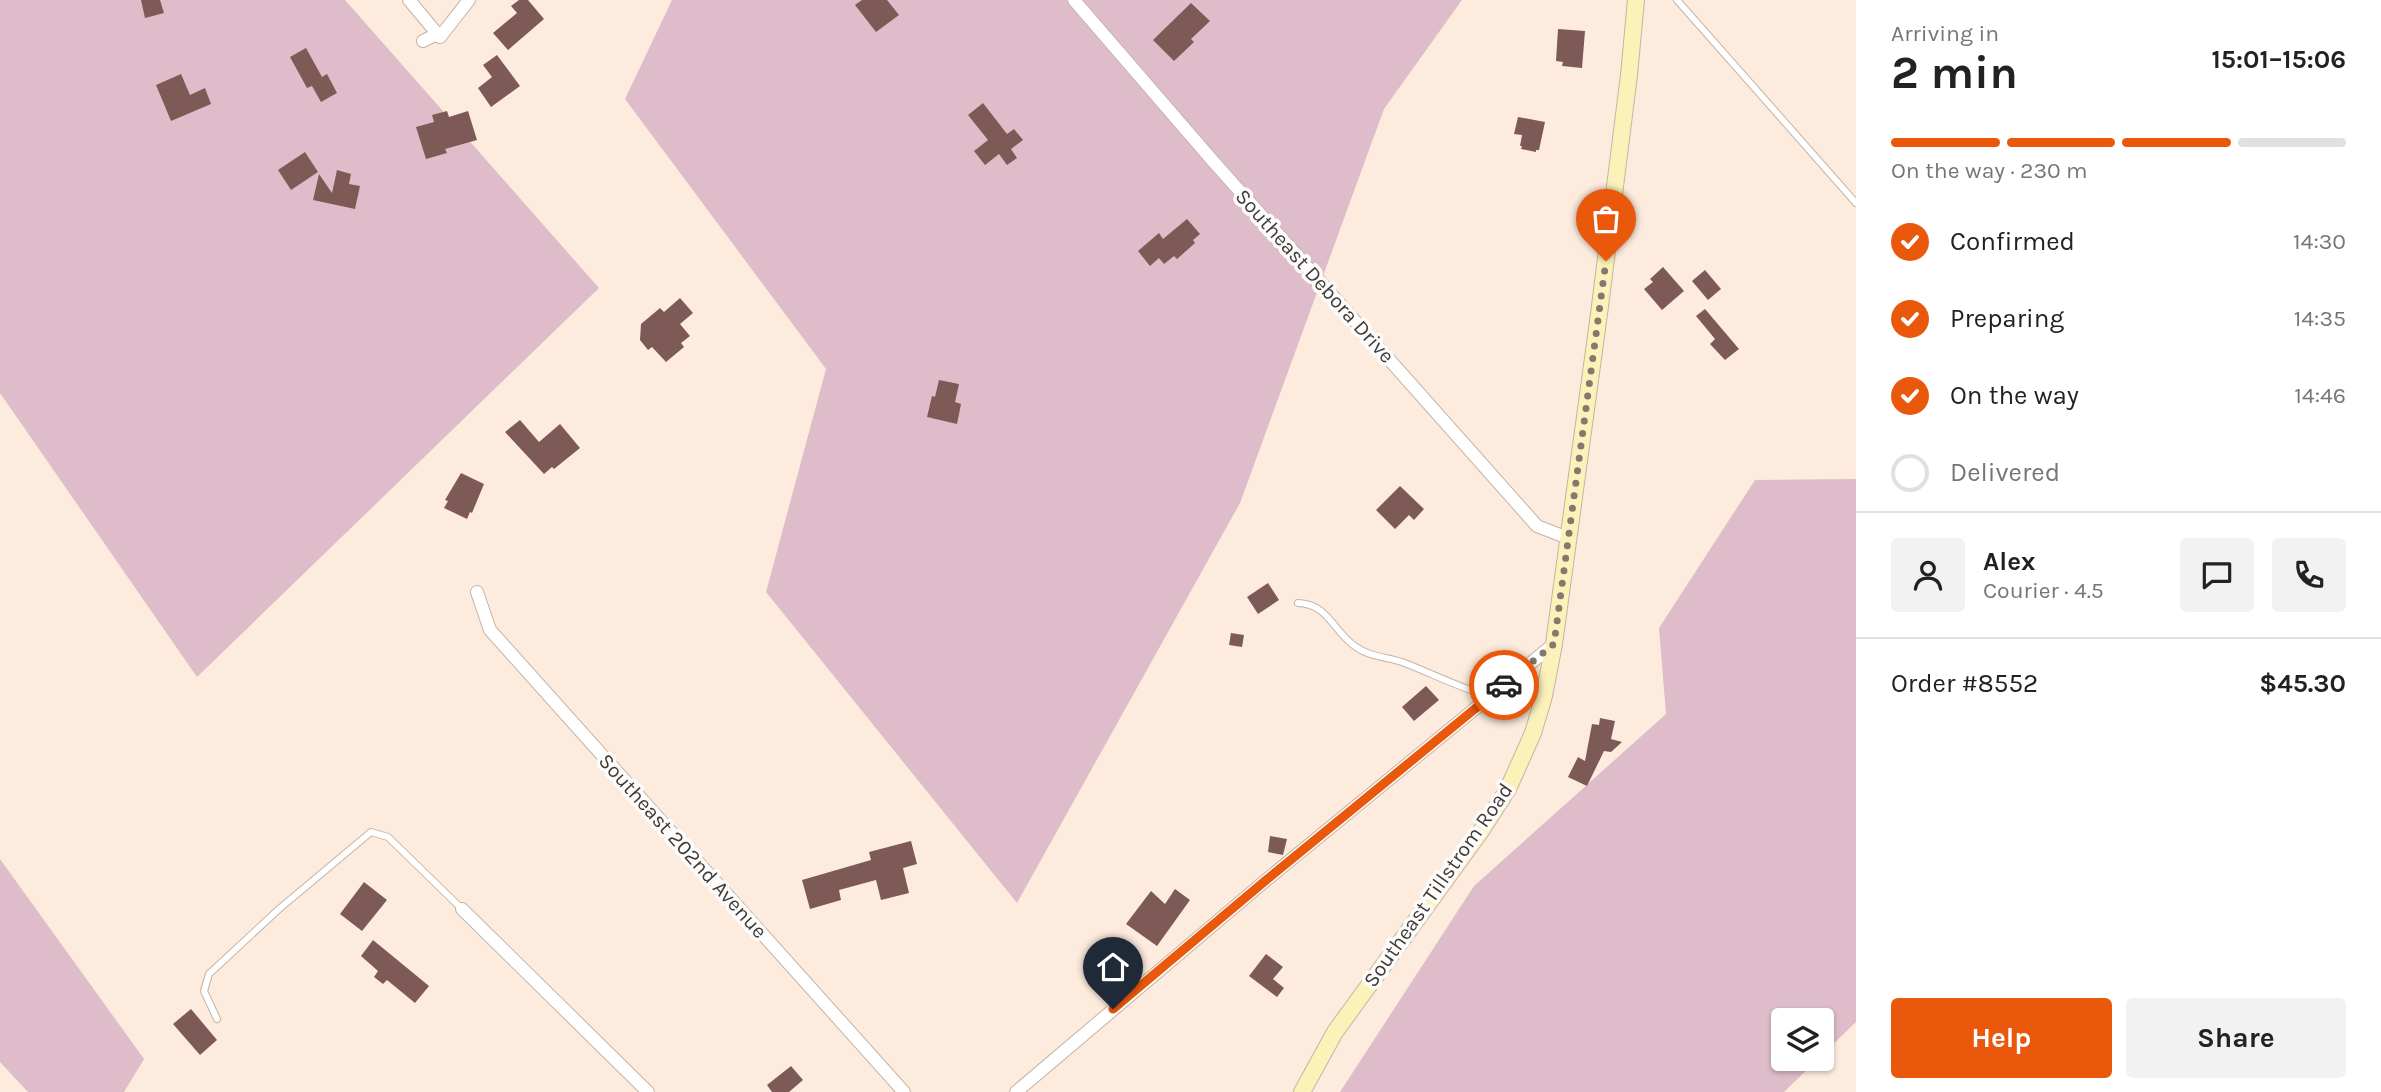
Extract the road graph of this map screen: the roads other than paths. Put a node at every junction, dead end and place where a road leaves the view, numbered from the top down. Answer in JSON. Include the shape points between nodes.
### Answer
{"nodes":[{"id":1,"x":409,"y":0,"type":"edge"},
{"id":2,"x":469,"y":0,"type":"edge"},
{"id":3,"x":1074,"y":0,"type":"edge"},
{"id":4,"x":1636,"y":0,"type":"edge"},
{"id":5,"x":1677,"y":0,"type":"edge"},
{"id":6,"x":440,"y":37,"type":"junction"},
{"id":7,"x":423,"y":41,"type":"dead end"},
{"id":8,"x":1856,"y":203,"type":"edge"},
{"id":9,"x":1568,"y":538,"type":"junction"},
{"id":10,"x":477,"y":593,"type":"dead end"},
{"id":11,"x":1298,"y":603,"type":"dead end"},
{"id":12,"x":1554,"y":644,"type":"junction"},
{"id":13,"x":1490,"y":696,"type":"junction"},
{"id":14,"x":462,"y":909,"type":"joint"},
{"id":15,"x":218,"y":1019,"type":"dead end"},
{"id":16,"x":649,"y":1092,"type":"edge"},
{"id":17,"x":904,"y":1092,"type":"edge"},
{"id":18,"x":1016,"y":1092,"type":"edge"},
{"id":19,"x":1302,"y":1092,"type":"edge"}],
"edges":[{"from":1,"to":6,"type":"street"},
{"from":2,"to":6,"type":"street"},
{"from":3,"to":9,"type":"street","name":"Southeast Debora Drive","via":[[1537,526]]},
{"from":4,"to":9,"type":"main road","name":"Southeast Tillstrom Road"},
{"from":5,"to":8,"type":"lane"},
{"from":6,"to":7,"type":"street"},
{"from":9,"to":12,"type":"main road","name":"Southeast Tillstrom Road"},
{"from":10,"to":17,"type":"street","name":"Southeast 202nd Avenue","via":[[490,630]]},
{"from":11,"to":13,"type":"lane","via":[[1320,608],[1342,636],[1366,653]]},
{"from":12,"to":13,"type":"street"},
{"from":12,"to":19,"type":"main road","name":"Southeast Tillstrom Road","via":[[1533,733],[1508,789],[1335,1032]]},
{"from":13,"to":18,"type":"street"},
{"from":14,"to":15,"type":"lane","via":[[388,837],[371,832],[209,974],[204,991]]},
{"from":14,"to":16,"type":"street"}]}
